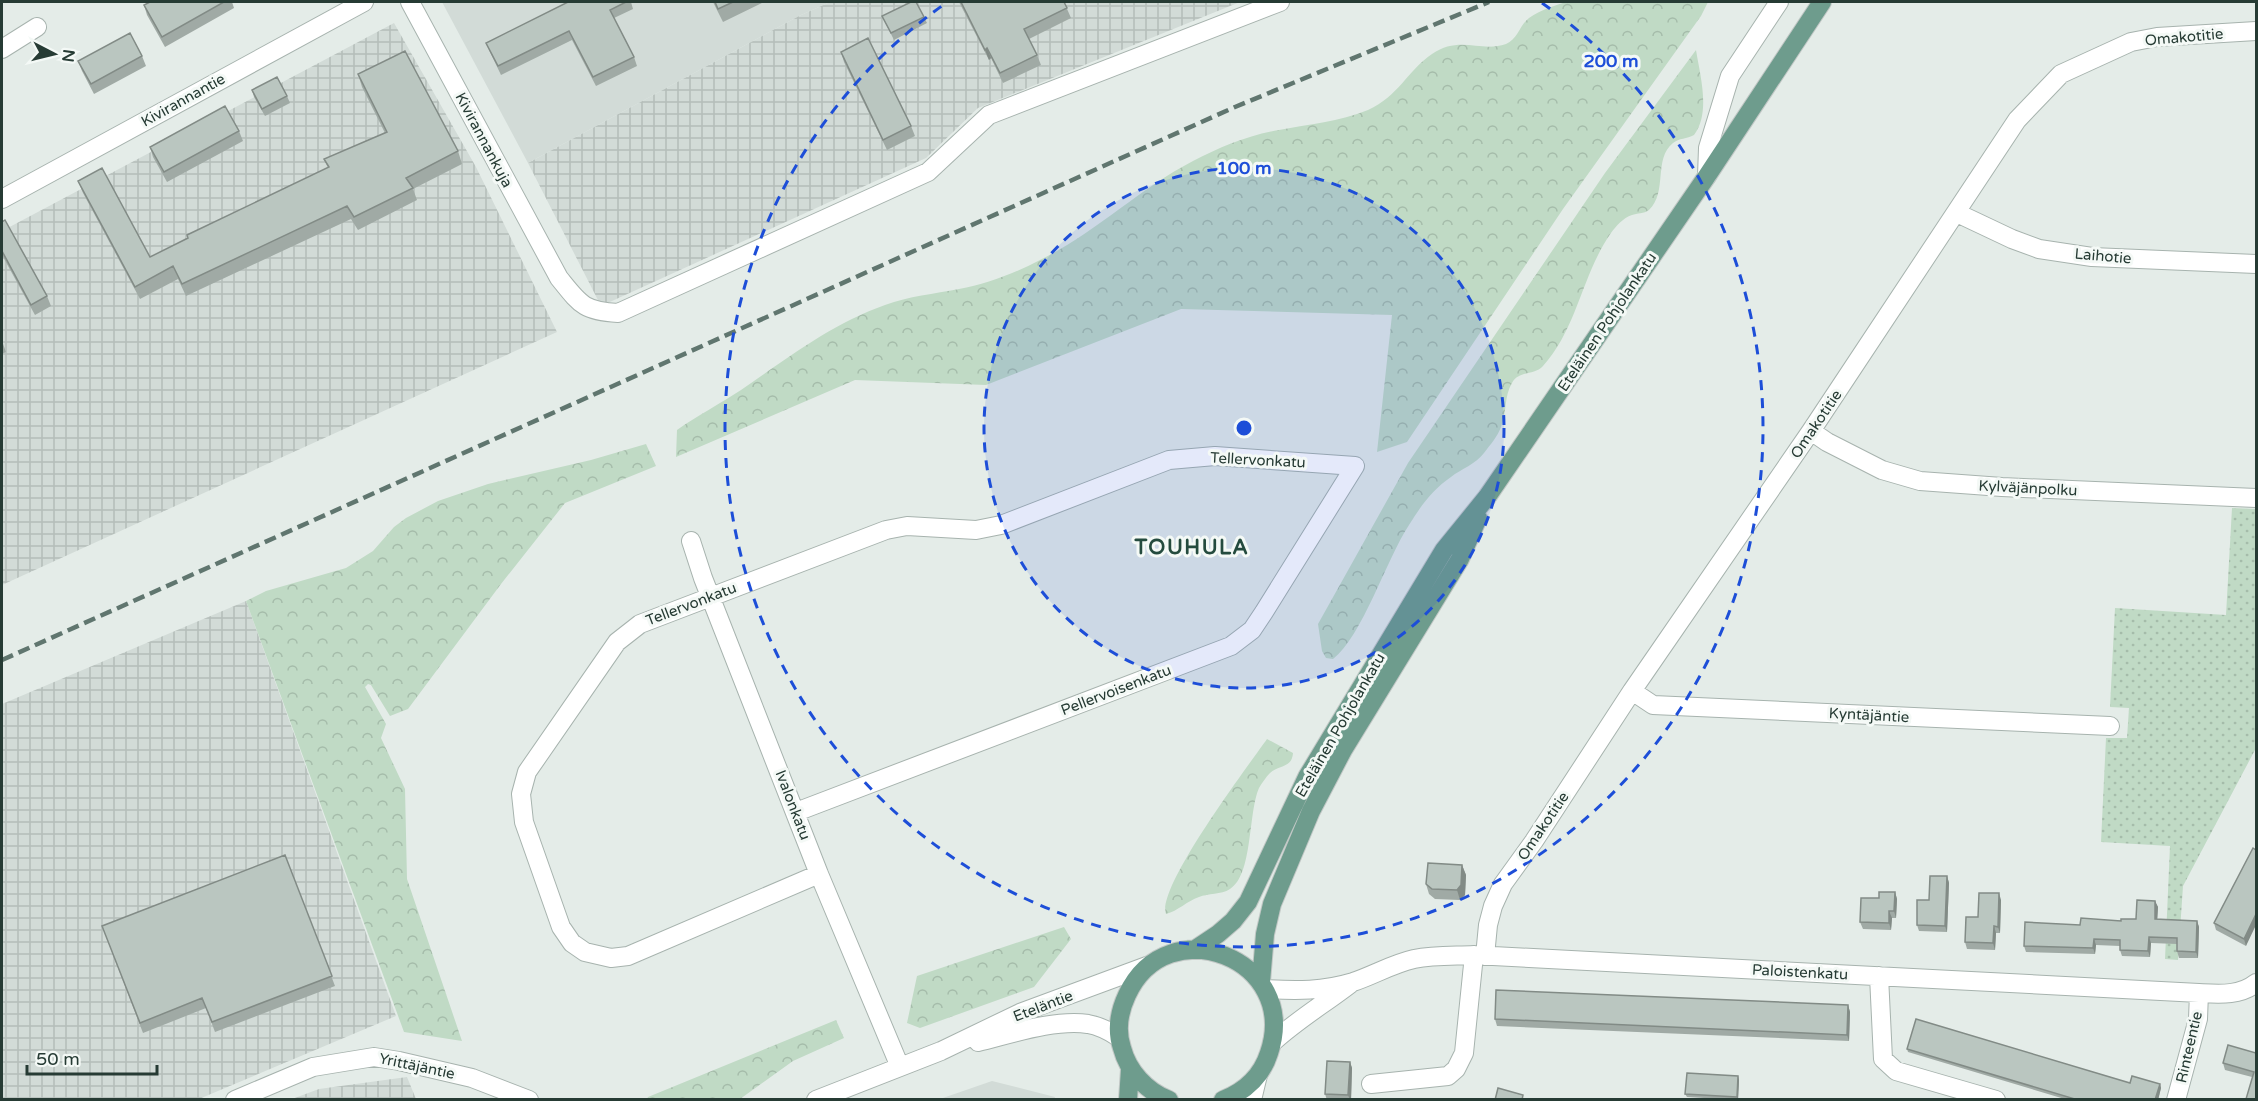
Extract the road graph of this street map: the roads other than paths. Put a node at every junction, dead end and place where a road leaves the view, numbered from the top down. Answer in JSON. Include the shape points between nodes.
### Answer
{"nodes":[{"id":1,"x":364,"y":2,"type":"edge"},
{"id":2,"x":410,"y":2,"type":"edge"},
{"id":3,"x":1280,"y":2,"type":"edge"},
{"id":4,"x":1779,"y":2,"type":"edge"},
{"id":5,"x":1822,"y":2,"type":"edge"},
{"id":6,"x":37,"y":27,"type":"dead end"},
{"id":7,"x":2256,"y":31,"type":"edge"},
{"id":8,"x":2,"y":49,"type":"edge"},
{"id":9,"x":1707,"y":176,"type":"junction"},
{"id":10,"x":2,"y":199,"type":"edge"},
{"id":11,"x":1958,"y":213,"type":"junction"},
{"id":12,"x":2256,"y":264,"type":"edge"},
{"id":13,"x":1811,"y":431,"type":"junction"},
{"id":14,"x":1355,"y":466,"type":"joint"},
{"id":15,"x":1487,"y":497,"type":"junction"},
{"id":16,"x":2256,"y":498,"type":"edge"},
{"id":17,"x":691,"y":541,"type":"dead end"},
{"id":18,"x":711,"y":596,"type":"junction"},
{"id":19,"x":1632,"y":691,"type":"junction"},
{"id":20,"x":2110,"y":726,"type":"dead end"},
{"id":21,"x":796,"y":812,"type":"junction"},
{"id":22,"x":819,"y":874,"type":"junction"},
{"id":23,"x":1194,"y":950,"type":"junction"},
{"id":24,"x":1479,"y":955,"type":"junction"},
{"id":25,"x":1147,"y":966,"type":"junction"},
{"id":26,"x":1879,"y":976,"type":"junction"},
{"id":27,"x":1354,"y":981,"type":"junction"},
{"id":28,"x":1263,"y":986,"type":"junction"},
{"id":29,"x":2253,"y":986,"type":"edge"},
{"id":30,"x":2199,"y":993,"type":"junction"},
{"id":31,"x":1118,"y":1037,"type":"junction"},
{"id":32,"x":1273,"y":1042,"type":"junction"},
{"id":33,"x":941,"y":1052,"type":"junction"},
{"id":34,"x":900,"y":1067,"type":"junction"},
{"id":35,"x":1130,"y":1069,"type":"junction"},
{"id":36,"x":1258,"y":1075,"type":"junction"},
{"id":37,"x":1371,"y":1084,"type":"dead end"},
{"id":38,"x":235,"y":1100,"type":"edge"},
{"id":39,"x":529,"y":1100,"type":"edge"},
{"id":40,"x":816,"y":1100,"type":"edge"},
{"id":41,"x":1128,"y":1100,"type":"edge"},
{"id":42,"x":1169,"y":1100,"type":"edge"},
{"id":43,"x":1223,"y":1100,"type":"edge"},
{"id":44,"x":1252,"y":1100,"type":"edge"},
{"id":45,"x":1996,"y":1100,"type":"edge"},
{"id":46,"x":2176,"y":1100,"type":"edge"}],
"edges":[{"from":1,"to":10,"type":"street","name":"Kivirannantie"},
{"from":2,"to":3,"type":"street","name":"Kivirannankuja","via":[[559,278],[580,304],[597,312],[618,313],[928,172],[989,115]]},
{"from":4,"to":9,"type":"street","via":[[1730,76],[1708,148]]},
{"from":5,"to":9,"type":"main road","name":"Eteläinen Pohjolankatu"},
{"from":6,"to":8,"type":"street"},
{"from":7,"to":11,"type":"street","name":"Omakotitie","via":[[2131,42],[2061,74],[2017,120]]},
{"from":9,"to":15,"type":"main road","name":"Eteläinen Pohjolankatu"},
{"from":11,"to":12,"type":"street","name":"Laihotie","via":[[2039,249],[2092,257]]},
{"from":11,"to":13,"type":"street","name":"Omakotitie"},
{"from":13,"to":16,"type":"street","name":"Kylväjänpolku","via":[[1882,470],[1920,481]]},
{"from":13,"to":19,"type":"street","name":"Omakotitie"},
{"from":14,"to":18,"type":"street","name":"Tellervonkatu","via":[[1215,456],[1169,460],[1001,525],[976,530],[907,526],[886,530]]},
{"from":14,"to":21,"type":"street","name":"Pellervoisenkatu","via":[[1252,630],[1231,646]]},
{"from":15,"to":23,"type":"main road","name":"Eteläinen Pohjolankatu","via":[[1443,550],[1306,777],[1248,902],[1226,928]]},
{"from":15,"to":28,"type":"main road","name":"Eteläinen Pohjolankatu","via":[[1460,559],[1343,750],[1311,810],[1272,903],[1265,934]]},
{"from":17,"to":18,"type":"street","name":"Ivalonkatu"},
{"from":18,"to":21,"type":"street","name":"Ivalonkatu"},
{"from":18,"to":22,"type":"street","name":"Tellervonkatu","via":[[640,624],[617,642],[527,772],[521,794],[524,822],[561,927],[572,943],[585,952],[611,958],[628,956]]},
{"from":19,"to":20,"type":"street","name":"Kyntäjäntie","via":[[1653,705]]},
{"from":19,"to":24,"type":"street","name":"Omakotitie","via":[[1503,884]]},
{"from":21,"to":22,"type":"street","name":"Ivalonkatu"},
{"from":22,"to":34,"type":"street","name":"Ivalonkatu"},
{"from":23,"to":25,"type":"main road","via":[[1171,953]]},
{"from":23,"to":28,"type":"main road","via":[[1234,959]]},
{"from":24,"to":26,"type":"street","name":"Paloistenkatu"},
{"from":24,"to":27,"type":"street","name":"Paloistenkatu","via":[[1414,959]]},
{"from":24,"to":37,"type":"street","name":"Omakotitie","via":[[1464,1053],[1456,1069],[1448,1076]]},
{"from":25,"to":31,"type":"main road","via":[[1132,983],[1124,1001]]},
{"from":25,"to":33,"type":"street","name":"Eteläntie","via":[[1020,1013]]},
{"from":26,"to":30,"type":"street","name":"Paloistenkatu"},
{"from":26,"to":45,"type":"street","via":[[1883,1059],[1896,1071]]},
{"from":27,"to":28,"type":"street","name":"Paloistenkatu","via":[[1304,991]]},
{"from":27,"to":32,"type":"street","name":"Paloistenkatu"},
{"from":28,"to":32,"type":"main road","name":"Eteläinen Pohjolankatu","via":[[1274,1022]]},
{"from":29,"to":30,"type":"street","name":"Paloistenkatu","via":[[2223,994]]},
{"from":30,"to":46,"type":"street","name":"Rinteentie","via":[[2198,1019]]},
{"from":31,"to":33,"type":"street","name":"Eteläntie","via":[[1088,1024],[1063,1025]]},
{"from":31,"to":35,"type":"main road"},
{"from":32,"to":36,"type":"main road"},
{"from":33,"to":34,"type":"street","name":"Eteläntie"},
{"from":34,"to":40,"type":"street","name":"Eteläntie"},
{"from":35,"to":41,"type":"main road"},
{"from":35,"to":42,"type":"main road"},
{"from":36,"to":43,"type":"main road","via":[[1246,1088]]},
{"from":36,"to":44,"type":"street"},
{"from":38,"to":39,"type":"street","name":"Yrittäjäntie","via":[[314,1068],[374,1057],[472,1078]]}]}
